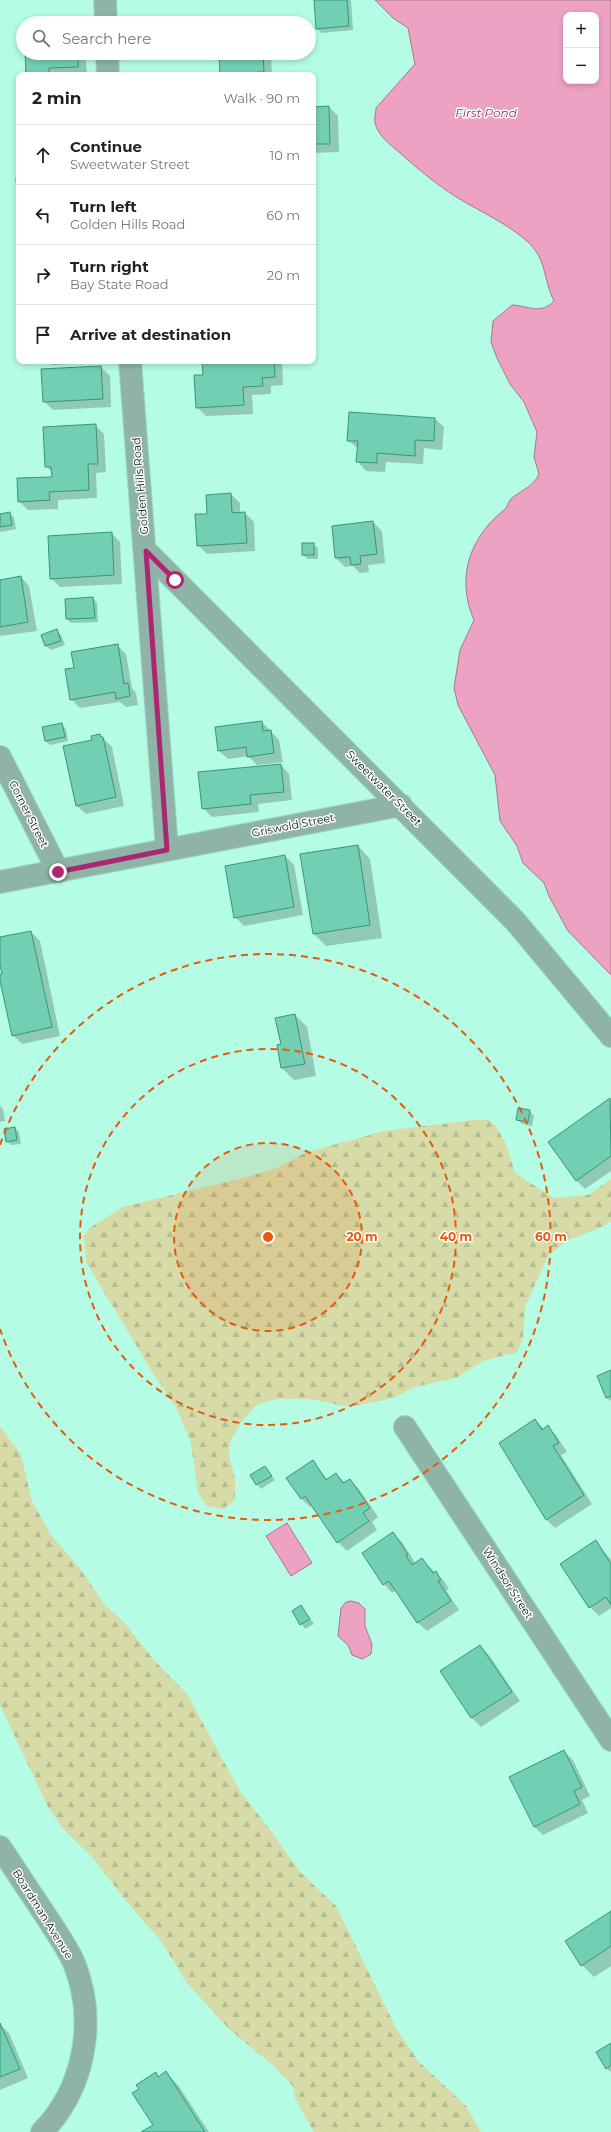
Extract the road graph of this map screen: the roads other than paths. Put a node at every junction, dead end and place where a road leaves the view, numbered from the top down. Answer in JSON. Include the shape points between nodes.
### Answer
{"nodes":[{"id":1,"x":105,"y":0,"type":"edge"},
{"id":2,"x":106,"y":16,"type":"edge"},
{"id":3,"x":107,"y":60,"type":"edge"},
{"id":4,"x":108,"y":72,"type":"edge"},
{"id":5,"x":130,"y":364,"type":"edge"},
{"id":6,"x":146,"y":551,"type":"junction"},
{"id":7,"x":0,"y":757,"type":"edge"},
{"id":8,"x":401,"y":805,"type":"junction"},
{"id":9,"x":176,"y":848,"type":"junction"},
{"id":10,"x":58,"y":872,"type":"junction"},
{"id":11,"x":0,"y":882,"type":"edge"},
{"id":12,"x":611,"y":1036,"type":"edge"},
{"id":13,"x":405,"y":1427,"type":"dead end"},
{"id":14,"x":611,"y":1740,"type":"edge"},
{"id":15,"x":1,"y":1852,"type":"edge"},
{"id":16,"x":42,"y":2132,"type":"edge"}],
"edges":[{"from":1,"to":2,"type":"street"},
{"from":3,"to":4,"type":"street"},
{"from":5,"to":6,"type":"street","name":"Golden Hills Road"},
{"from":6,"to":8,"type":"street","name":"Sweetwater Street"},
{"from":6,"to":9,"type":"street","name":"Golden Hills Road"},
{"from":7,"to":10,"type":"street","name":"Corner Street"},
{"from":8,"to":9,"type":"street","name":"Griswold Street"},
{"from":8,"to":12,"type":"street","name":"Sweetwater Street","via":[[515,921]]},
{"from":9,"to":10,"type":"street","name":"Griswold Street"},
{"from":10,"to":11,"type":"street","name":"Griswold Street"},
{"from":13,"to":14,"type":"street","name":"Windsor Street"},
{"from":15,"to":16,"type":"street","name":"Boardman Avenue","via":[[66,1948],[79,1976],[85,2007],[85,2039],[79,2070],[63,2105]]}]}
